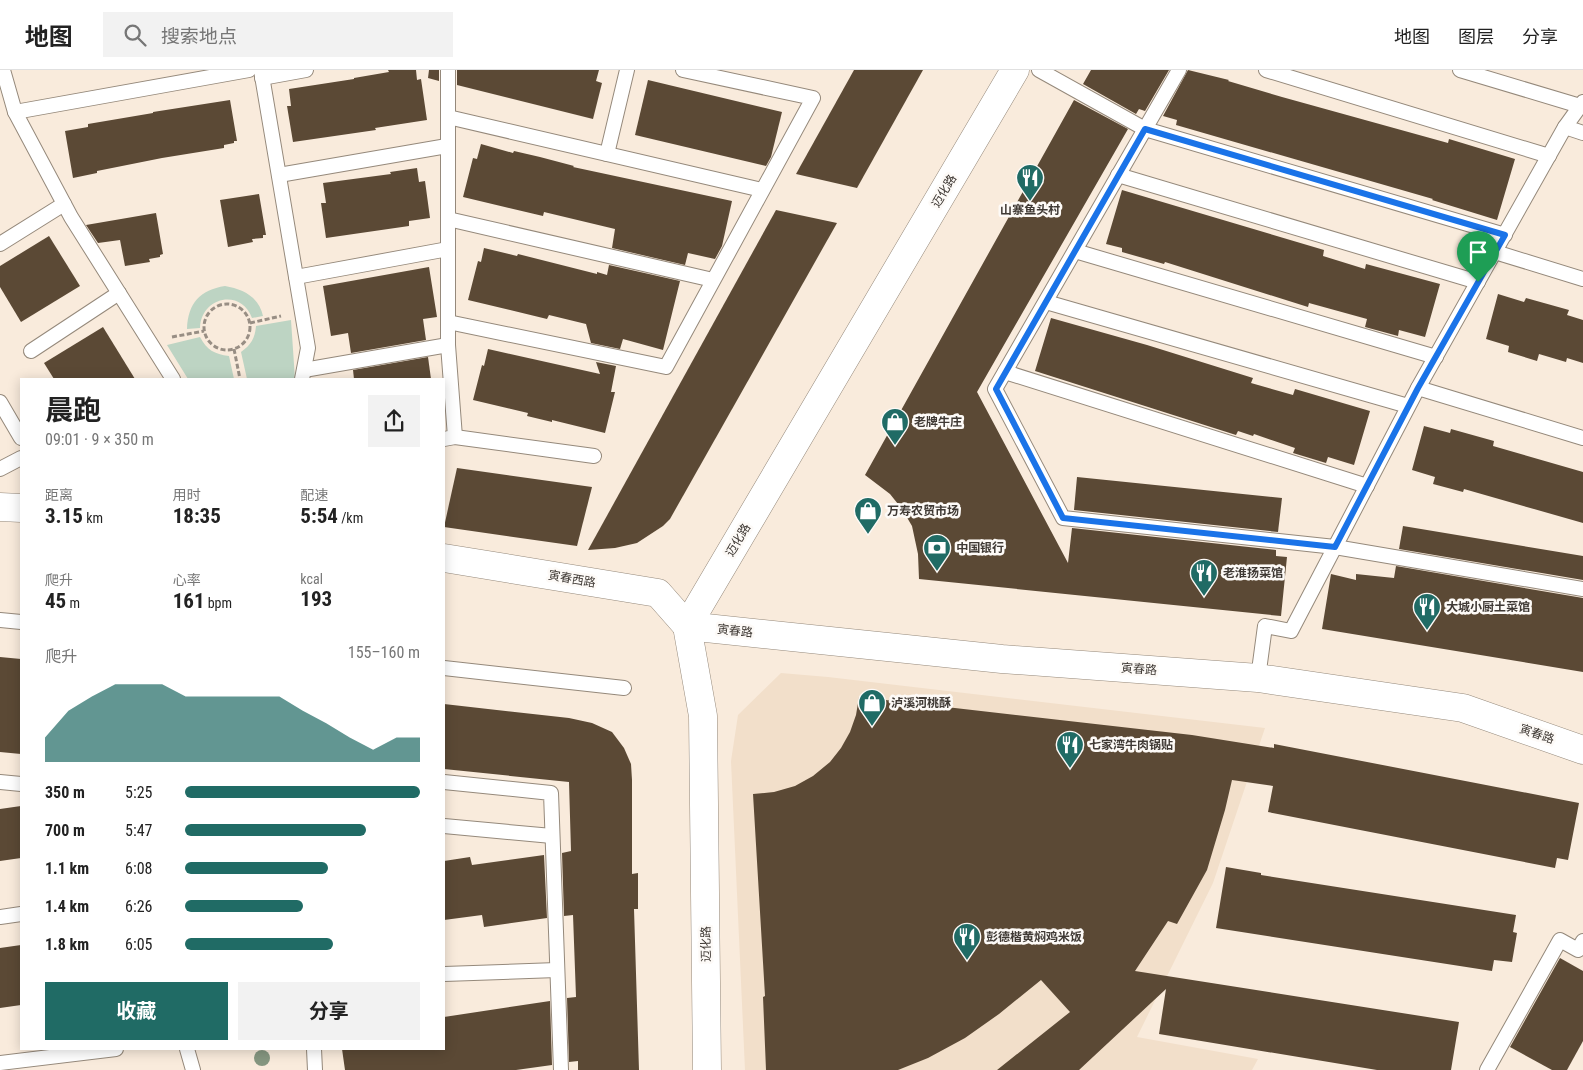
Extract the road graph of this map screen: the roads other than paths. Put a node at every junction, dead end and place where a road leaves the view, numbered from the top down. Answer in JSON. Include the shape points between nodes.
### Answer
{"nodes":[{"id":1,"x":3,"y":70,"type":"edge"},
{"id":2,"x":245,"y":70,"type":"edge"},
{"id":3,"x":306,"y":70,"type":"edge"},
{"id":4,"x":448,"y":70,"type":"edge"},
{"id":5,"x":627,"y":70,"type":"edge"},
{"id":6,"x":683,"y":70,"type":"edge"},
{"id":7,"x":1015,"y":70,"type":"edge"},
{"id":8,"x":1039,"y":70,"type":"edge"},
{"id":9,"x":1179,"y":70,"type":"edge"},
{"id":10,"x":1266,"y":70,"type":"edge"},
{"id":11,"x":1460,"y":70,"type":"edge"},
{"id":12,"x":262,"y":74,"type":"edge"},
{"id":13,"x":1582,"y":104,"type":"edge"},
{"id":14,"x":15,"y":112,"type":"junction"},
{"id":15,"x":448,"y":117,"type":"junction"},
{"id":16,"x":1565,"y":127,"type":"junction"},
{"id":17,"x":1145,"y":129,"type":"junction"},
{"id":18,"x":1583,"y":133,"type":"edge"},
{"id":19,"x":447,"y":146,"type":"junction"},
{"id":20,"x":607,"y":154,"type":"junction"},
{"id":21,"x":1549,"y":156,"type":"junction"},
{"id":22,"x":278,"y":175,"type":"junction"},
{"id":23,"x":1118,"y":175,"type":"junction"},
{"id":24,"x":762,"y":190,"type":"junction"},
{"id":25,"x":64,"y":204,"type":"junction"},
{"id":26,"x":448,"y":219,"type":"junction"},
{"id":27,"x":1505,"y":235,"type":"junction"},
{"id":28,"x":0,"y":244,"type":"edge"},
{"id":29,"x":448,"y":249,"type":"junction"},
{"id":30,"x":1075,"y":251,"type":"junction"},
{"id":31,"x":1495,"y":252,"type":"junction"},
{"id":32,"x":296,"y":277,"type":"junction"},
{"id":33,"x":1583,"y":279,"type":"edge"},
{"id":34,"x":713,"y":280,"type":"junction"},
{"id":35,"x":1478,"y":282,"type":"junction"},
{"id":36,"x":119,"y":293,"type":"junction"},
{"id":37,"x":1046,"y":302,"type":"junction"},
{"id":38,"x":448,"y":322,"type":"junction"},
{"id":39,"x":448,"y":345,"type":"junction"},
{"id":40,"x":30,"y":350,"type":"dead end"},
{"id":41,"x":1436,"y":357,"type":"junction"},
{"id":42,"x":1005,"y":372,"type":"junction"},
{"id":43,"x":303,"y":374,"type":"edge"},
{"id":44,"x":172,"y":378,"type":"edge"},
{"id":45,"x":1418,"y":388,"type":"junction"},
{"id":46,"x":0,"y":402,"type":"edge"},
{"id":47,"x":1408,"y":406,"type":"junction"},
{"id":48,"x":20,"y":436,"type":"edge"},
{"id":49,"x":449,"y":438,"type":"edge"},
{"id":50,"x":1583,"y":438,"type":"edge"},
{"id":51,"x":594,"y":456,"type":"dead end"},
{"id":52,"x":20,"y":459,"type":"edge"},
{"id":53,"x":0,"y":469,"type":"edge"},
{"id":54,"x":1367,"y":486,"type":"junction"},
{"id":55,"x":0,"y":507,"type":"edge"},
{"id":56,"x":20,"y":508,"type":"edge"},
{"id":57,"x":1335,"y":547,"type":"junction"},
{"id":58,"x":445,"y":558,"type":"edge"},
{"id":59,"x":1583,"y":590,"type":"edge"},
{"id":60,"x":0,"y":620,"type":"edge"},
{"id":61,"x":20,"y":622,"type":"edge"},
{"id":62,"x":687,"y":626,"type":"junction"},
{"id":63,"x":445,"y":668,"type":"edge"},
{"id":64,"x":1258,"y":678,"type":"junction"},
{"id":65,"x":624,"y":688,"type":"dead end"},
{"id":66,"x":1583,"y":750,"type":"edge"},
{"id":67,"x":0,"y":782,"type":"edge"},
{"id":68,"x":445,"y":782,"type":"edge"},
{"id":69,"x":20,"y":784,"type":"edge"},
{"id":70,"x":445,"y":826,"type":"edge"},
{"id":71,"x":552,"y":836,"type":"junction"},
{"id":72,"x":20,"y":914,"type":"edge"},
{"id":73,"x":0,"y":918,"type":"edge"},
{"id":74,"x":1583,"y":941,"type":"edge"},
{"id":75,"x":557,"y":970,"type":"junction"},
{"id":76,"x":445,"y":974,"type":"edge"},
{"id":77,"x":108,"y":1050,"type":"edge"},
{"id":78,"x":187,"y":1050,"type":"edge"},
{"id":79,"x":314,"y":1050,"type":"edge"},
{"id":80,"x":0,"y":1063,"type":"edge"},
{"id":81,"x":193,"y":1070,"type":"edge"},
{"id":82,"x":315,"y":1070,"type":"edge"},
{"id":83,"x":561,"y":1070,"type":"edge"},
{"id":84,"x":707,"y":1070,"type":"edge"},
{"id":85,"x":1487,"y":1070,"type":"edge"}],
"edges":[{"from":1,"to":14,"type":"lane"},
{"from":2,"to":14,"type":"lane"},
{"from":3,"to":12,"type":"lane"},
{"from":4,"to":15,"type":"lane"},
{"from":5,"to":20,"type":"lane"},
{"from":6,"to":24,"type":"lane","via":[[813,98]]},
{"from":7,"to":62,"type":"street","name":"迈化路"},
{"from":8,"to":17,"type":"lane"},
{"from":9,"to":17,"type":"lane"},
{"from":10,"to":21,"type":"lane"},
{"from":11,"to":13,"type":"lane"},
{"from":12,"to":22,"type":"lane"},
{"from":13,"to":16,"type":"lane"},
{"from":14,"to":25,"type":"lane"},
{"from":15,"to":19,"type":"lane"},
{"from":15,"to":20,"type":"lane"},
{"from":16,"to":18,"type":"lane"},
{"from":16,"to":21,"type":"lane"},
{"from":17,"to":23,"type":"lane"},
{"from":17,"to":27,"type":"lane"},
{"from":19,"to":22,"type":"lane"},
{"from":19,"to":26,"type":"lane"},
{"from":20,"to":24,"type":"lane"},
{"from":21,"to":27,"type":"lane"},
{"from":22,"to":32,"type":"lane"},
{"from":23,"to":30,"type":"lane"},
{"from":23,"to":35,"type":"lane"},
{"from":24,"to":34,"type":"lane"},
{"from":25,"to":28,"type":"lane"},
{"from":25,"to":36,"type":"lane"},
{"from":26,"to":29,"type":"lane"},
{"from":26,"to":34,"type":"lane"},
{"from":27,"to":31,"type":"lane"},
{"from":29,"to":32,"type":"lane"},
{"from":29,"to":38,"type":"lane"},
{"from":30,"to":37,"type":"lane"},
{"from":30,"to":41,"type":"lane"},
{"from":31,"to":33,"type":"lane"},
{"from":31,"to":35,"type":"lane"},
{"from":32,"to":43,"type":"lane","via":[[308,348]]},
{"from":34,"to":38,"type":"lane","via":[[666,367]]},
{"from":35,"to":41,"type":"lane"},
{"from":36,"to":40,"type":"lane"},
{"from":36,"to":44,"type":"lane"},
{"from":37,"to":42,"type":"lane"},
{"from":37,"to":47,"type":"lane"},
{"from":38,"to":39,"type":"lane"},
{"from":39,"to":43,"type":"lane"},
{"from":39,"to":49,"type":"lane"},
{"from":41,"to":45,"type":"lane"},
{"from":42,"to":54,"type":"lane"},
{"from":42,"to":57,"type":"lane","via":[[996,389],[1063,518]]},
{"from":45,"to":47,"type":"lane"},
{"from":45,"to":50,"type":"lane"},
{"from":46,"to":48,"type":"lane"},
{"from":47,"to":54,"type":"lane"},
{"from":49,"to":51,"type":"lane"},
{"from":52,"to":53,"type":"lane"},
{"from":54,"to":57,"type":"lane"},
{"from":55,"to":56,"type":"street"},
{"from":57,"to":59,"type":"lane"},
{"from":57,"to":64,"type":"lane","via":[[1291,631],[1264,626]]},
{"from":58,"to":62,"type":"street","name":"寅春西路","via":[[658,594]]},
{"from":60,"to":61,"type":"lane"},
{"from":62,"to":64,"type":"street","name":"寅春路","via":[[1002,659]]},
{"from":62,"to":84,"type":"street","name":"迈化路","via":[[703,716]]},
{"from":63,"to":65,"type":"lane"},
{"from":64,"to":66,"type":"street","name":"寅春路","via":[[1463,708]]},
{"from":67,"to":69,"type":"lane"},
{"from":68,"to":71,"type":"lane","via":[[551,793]]},
{"from":70,"to":71,"type":"lane"},
{"from":71,"to":75,"type":"lane"},
{"from":72,"to":73,"type":"lane"},
{"from":74,"to":85,"type":"lane","via":[[1578,950],[1560,940]]},
{"from":75,"to":76,"type":"lane"},
{"from":75,"to":83,"type":"lane"},
{"from":77,"to":80,"type":"lane"},
{"from":78,"to":81,"type":"lane"},
{"from":79,"to":82,"type":"lane"}]}
